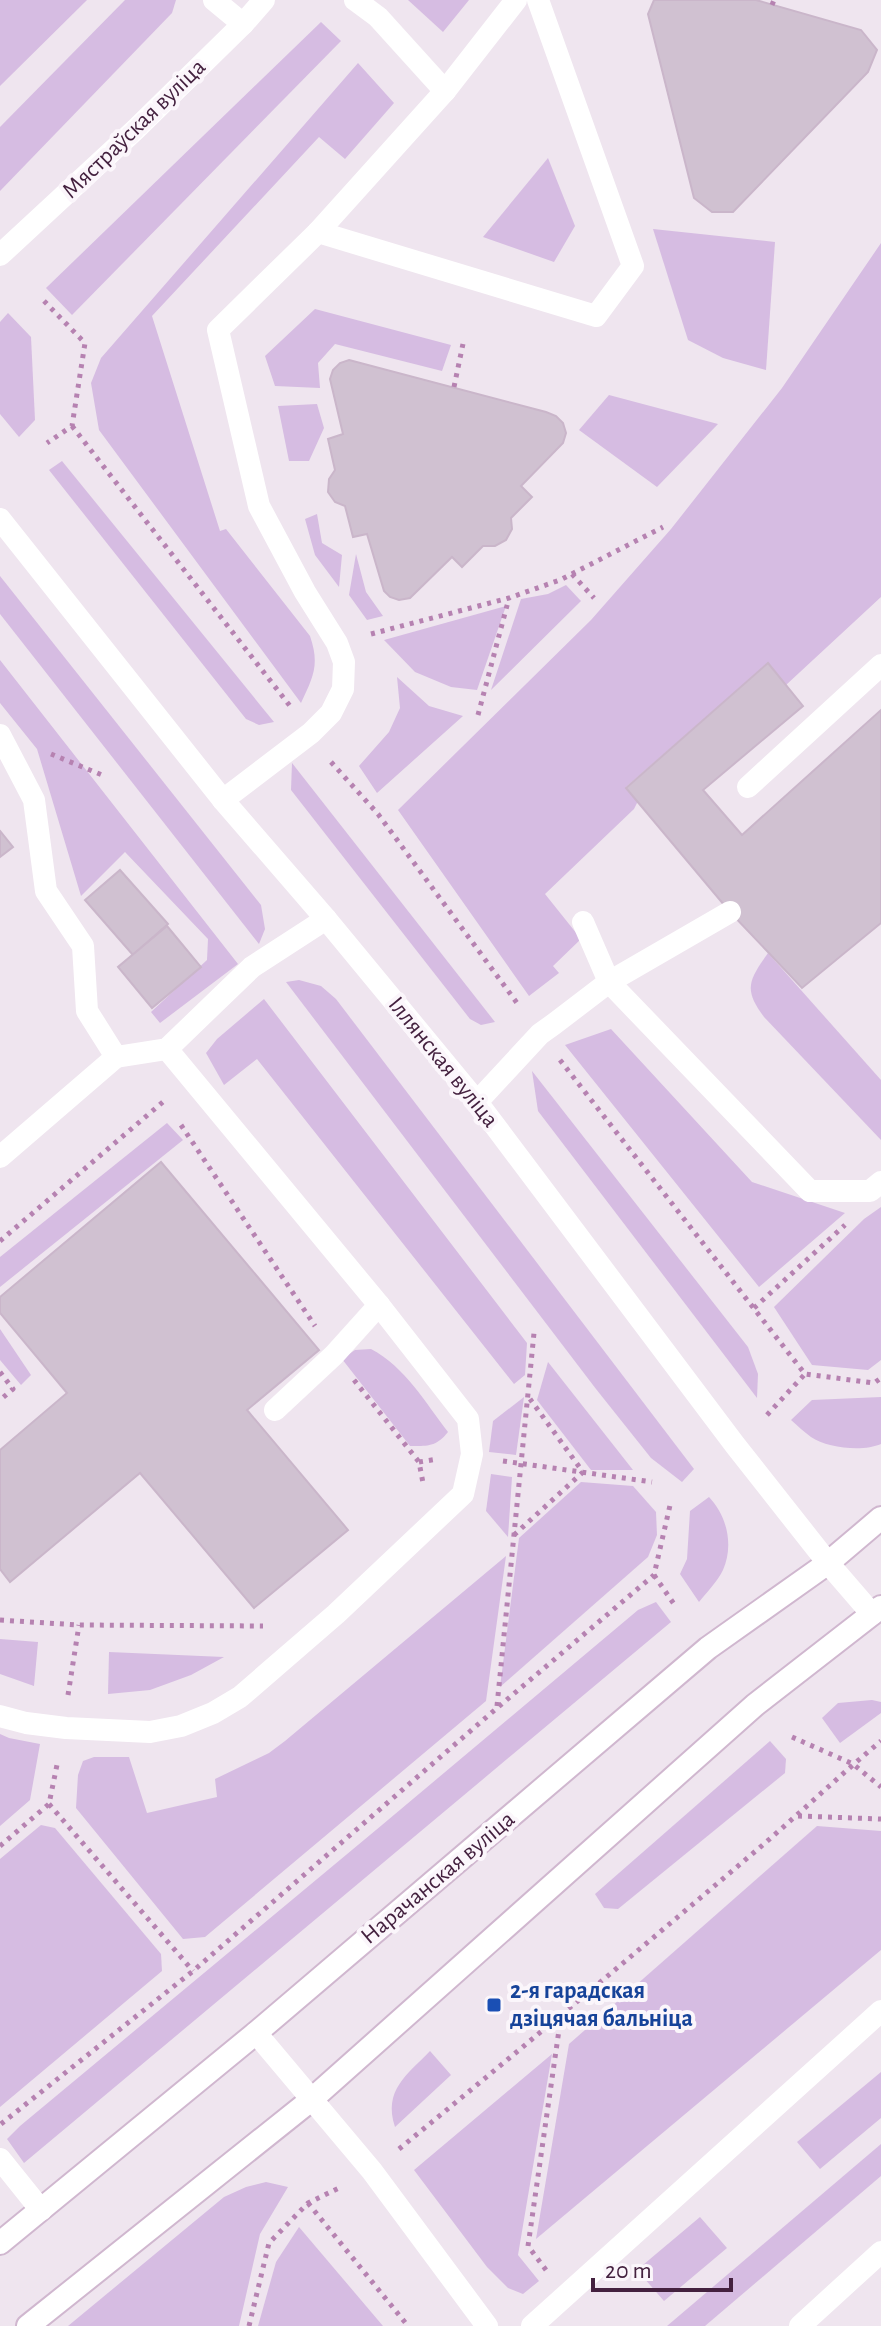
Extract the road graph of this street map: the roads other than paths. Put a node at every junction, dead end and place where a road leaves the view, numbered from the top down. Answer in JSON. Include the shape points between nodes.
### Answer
{"nodes":[{"id":1,"x":214,"y":0,"type":"edge"},
{"id":2,"x":264,"y":0,"type":"edge"},
{"id":3,"x":355,"y":0,"type":"edge"},
{"id":4,"x":516,"y":0,"type":"edge"},
{"id":5,"x":538,"y":0,"type":"edge"},
{"id":6,"x":243,"y":24,"type":"junction"},
{"id":7,"x":445,"y":91,"type":"junction"},
{"id":8,"x":318,"y":232,"type":"junction"},
{"id":9,"x":0,"y":255,"type":"edge"},
{"id":10,"x":0,"y":519,"type":"edge"},
{"id":11,"x":881,"y":665,"type":"edge"},
{"id":12,"x":0,"y":735,"type":"edge"},
{"id":13,"x":748,"y":787,"type":"dead end"},
{"id":14,"x":223,"y":800,"type":"junction"},
{"id":15,"x":730,"y":912,"type":"dead end"},
{"id":16,"x":326,"y":919,"type":"junction"},
{"id":17,"x":583,"y":922,"type":"dead end"},
{"id":18,"x":609,"y":982,"type":"junction"},
{"id":19,"x":167,"y":1049,"type":"junction"},
{"id":20,"x":116,"y":1057,"type":"junction"},
{"id":21,"x":477,"y":1102,"type":"junction"},
{"id":22,"x":0,"y":1157,"type":"edge"},
{"id":23,"x":881,"y":1182,"type":"edge"},
{"id":24,"x":379,"y":1305,"type":"junction"},
{"id":25,"x":275,"y":1410,"type":"dead end"},
{"id":26,"x":881,"y":1518,"type":"edge"},
{"id":27,"x":828,"y":1563,"type":"junction"},
{"id":28,"x":878,"y":1615,"type":"edge"},
{"id":29,"x":0,"y":1716,"type":"edge"},
{"id":30,"x":881,"y":2011,"type":"edge"},
{"id":31,"x":256,"y":2033,"type":"junction"},
{"id":32,"x":311,"y":2100,"type":"junction"},
{"id":33,"x":0,"y":2159,"type":"edge"},
{"id":34,"x":41,"y":2210,"type":"junction"},
{"id":35,"x":0,"y":2243,"type":"edge"},
{"id":36,"x":881,"y":2252,"type":"edge"},
{"id":37,"x":28,"y":2326,"type":"edge"},
{"id":38,"x":487,"y":2326,"type":"edge"},
{"id":39,"x":532,"y":2326,"type":"edge"},
{"id":40,"x":800,"y":2326,"type":"edge"}],
"edges":[{"from":1,"to":6,"type":"main road"},
{"from":2,"to":6,"type":"main road","name":"Мястраўская вуліца"},
{"from":3,"to":7,"type":"main road","via":[[378,17]]},
{"from":4,"to":7,"type":"main road"},
{"from":5,"to":8,"type":"main road","via":[[633,266],[596,316]]},
{"from":6,"to":9,"type":"main road","name":"Мястраўская вуліца"},
{"from":7,"to":8,"type":"main road"},
{"from":8,"to":14,"type":"main road","via":[[218,330],[259,506],[337,643],[344,662],[343,689],[331,713],[311,733]]},
{"from":10,"to":14,"type":"main road","name":"Іллянская вуліца"},
{"from":11,"to":13,"type":"main road"},
{"from":12,"to":20,"type":"main road","via":[[34,800],[46,891],[83,946],[87,1011]]},
{"from":14,"to":16,"type":"main road","name":"Іллянская вуліца"},
{"from":15,"to":18,"type":"main road"},
{"from":16,"to":19,"type":"main road","via":[[252,967]]},
{"from":16,"to":21,"type":"main road","name":"Іллянская вуліца"},
{"from":17,"to":18,"type":"main road"},
{"from":18,"to":21,"type":"main road","via":[[540,1034]]},
{"from":18,"to":23,"type":"main road","via":[[810,1191],[870,1191]]},
{"from":19,"to":20,"type":"main road"},
{"from":19,"to":24,"type":"main road"},
{"from":20,"to":22,"type":"main road"},
{"from":21,"to":27,"type":"main road","name":"Іллянская вуліца"},
{"from":24,"to":25,"type":"main road"},
{"from":24,"to":29,"type":"main road","via":[[468,1419],[472,1454],[463,1494],[336,1614],[240,1697],[213,1713],[150,1732],[66,1728]]},
{"from":26,"to":27,"type":"main road","name":"Нарачанская вуліца"},
{"from":27,"to":28,"type":"main road","name":"Іллянская вуліца"},
{"from":27,"to":31,"type":"main road","name":"Нарачанская вуліца","via":[[708,1648]]},
{"from":28,"to":32,"type":"main road","via":[[755,1705]]},
{"from":30,"to":39,"type":"main road"},
{"from":31,"to":32,"type":"main road"},
{"from":31,"to":34,"type":"main road","name":"Нарачанская вуліца"},
{"from":32,"to":37,"type":"main road"},
{"from":32,"to":38,"type":"main road","via":[[372,2171]]},
{"from":33,"to":34,"type":"main road"},
{"from":34,"to":35,"type":"main road","name":"Нарачанская вуліца"},
{"from":36,"to":40,"type":"main road"}]}
